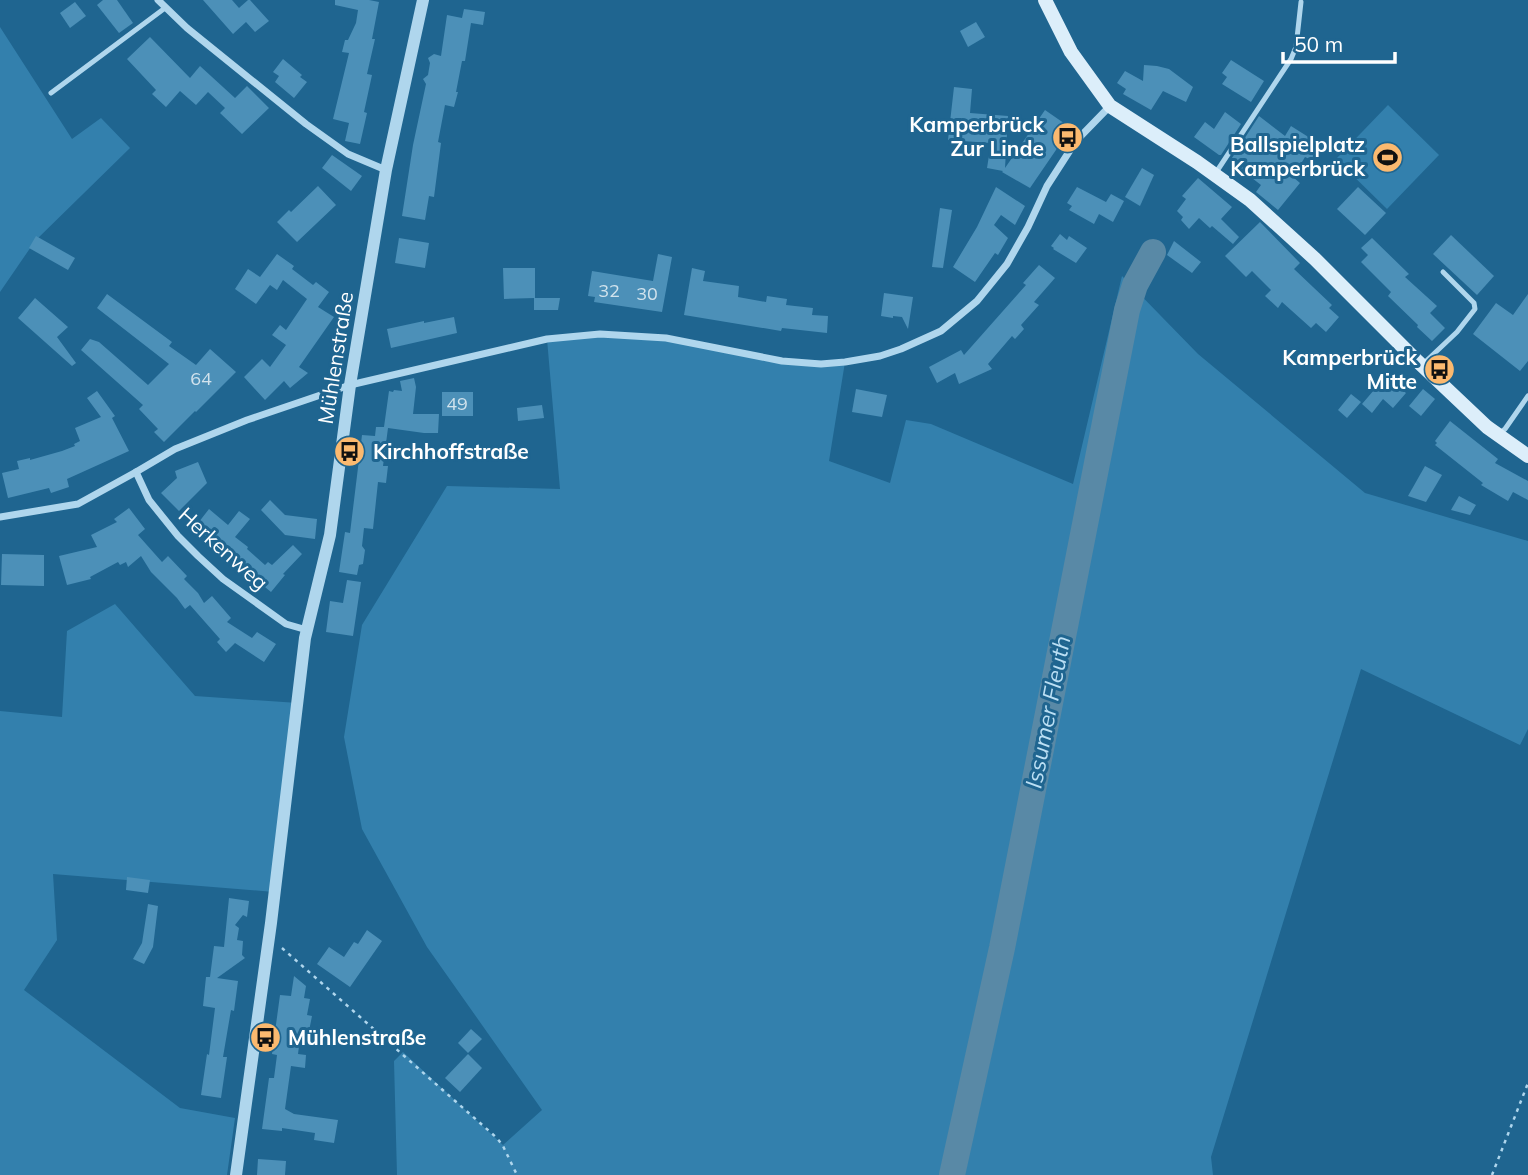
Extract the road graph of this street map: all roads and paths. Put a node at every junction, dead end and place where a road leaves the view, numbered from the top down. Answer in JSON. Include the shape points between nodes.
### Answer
{"nodes":[{"id":1,"x":158,"y":0,"type":"edge"},
{"id":2,"x":423,"y":0,"type":"edge"},
{"id":3,"x":1045,"y":0,"type":"edge"},
{"id":4,"x":1301,"y":2,"type":"dead end"},
{"id":5,"x":165,"y":8,"type":"junction"},
{"id":6,"x":51,"y":93,"type":"dead end"},
{"id":7,"x":1110,"y":106,"type":"junction"},
{"id":8,"x":386,"y":170,"type":"junction"},
{"id":9,"x":1214,"y":175,"type":"junction"},
{"id":10,"x":1443,"y":272,"type":"dead end"},
{"id":11,"x":1422,"y":365,"type":"junction"},
{"id":12,"x":350,"y":385,"type":"junction"},
{"id":13,"x":1528,"y":396,"type":"edge"},
{"id":14,"x":1497,"y":435,"type":"junction"},
{"id":15,"x":1528,"y":456,"type":"edge"},
{"id":16,"x":136,"y":472,"type":"junction"},
{"id":17,"x":0,"y":517,"type":"edge"},
{"id":18,"x":307,"y":630,"type":"junction"},
{"id":19,"x":269,"y":936,"type":"junction"},
{"id":20,"x":1528,"y":1083,"type":"edge"},
{"id":21,"x":236,"y":1175,"type":"edge"},
{"id":22,"x":517,"y":1175,"type":"edge"},
{"id":23,"x":1492,"y":1175,"type":"edge"}],
"edges":[{"from":1,"to":5,"type":"street"},
{"from":2,"to":8,"type":"street","name":"Mühlenstraße"},
{"from":3,"to":7,"type":"main road","via":[[1071,52]]},
{"from":4,"to":9,"type":"lane","via":[[1291,59]]},
{"from":5,"to":6,"type":"lane"},
{"from":5,"to":8,"type":"street","via":[[306,124],[348,153]]},
{"from":7,"to":9,"type":"main road"},
{"from":7,"to":12,"type":"street","via":[[1076,141],[1007,264],[976,301],[941,331],[901,349],[821,364],[666,338],[600,334],[547,339]]},
{"from":8,"to":12,"type":"street","name":"Mühlenstraße"},
{"from":9,"to":11,"type":"main road","via":[[1250,200],[1315,259]]},
{"from":10,"to":11,"type":"lane","via":[[1475,309]]},
{"from":11,"to":14,"type":"main road"},
{"from":12,"to":16,"type":"street","via":[[175,449]]},
{"from":12,"to":18,"type":"street","name":"Mühlenstraße","via":[[330,535]]},
{"from":13,"to":14,"type":"lane"},
{"from":14,"to":15,"type":"main road"},
{"from":16,"to":17,"type":"street","via":[[78,504]]},
{"from":16,"to":18,"type":"street","name":"Herkenweg","via":[[161,517],[214,571],[286,624]]},
{"from":18,"to":19,"type":"street","name":"Mühlenstraße"},
{"from":19,"to":21,"type":"street","name":"Mühlenstraße"},
{"from":19,"to":22,"type":"path","via":[[497,1138]]},
{"from":20,"to":23,"type":"path"}]}
